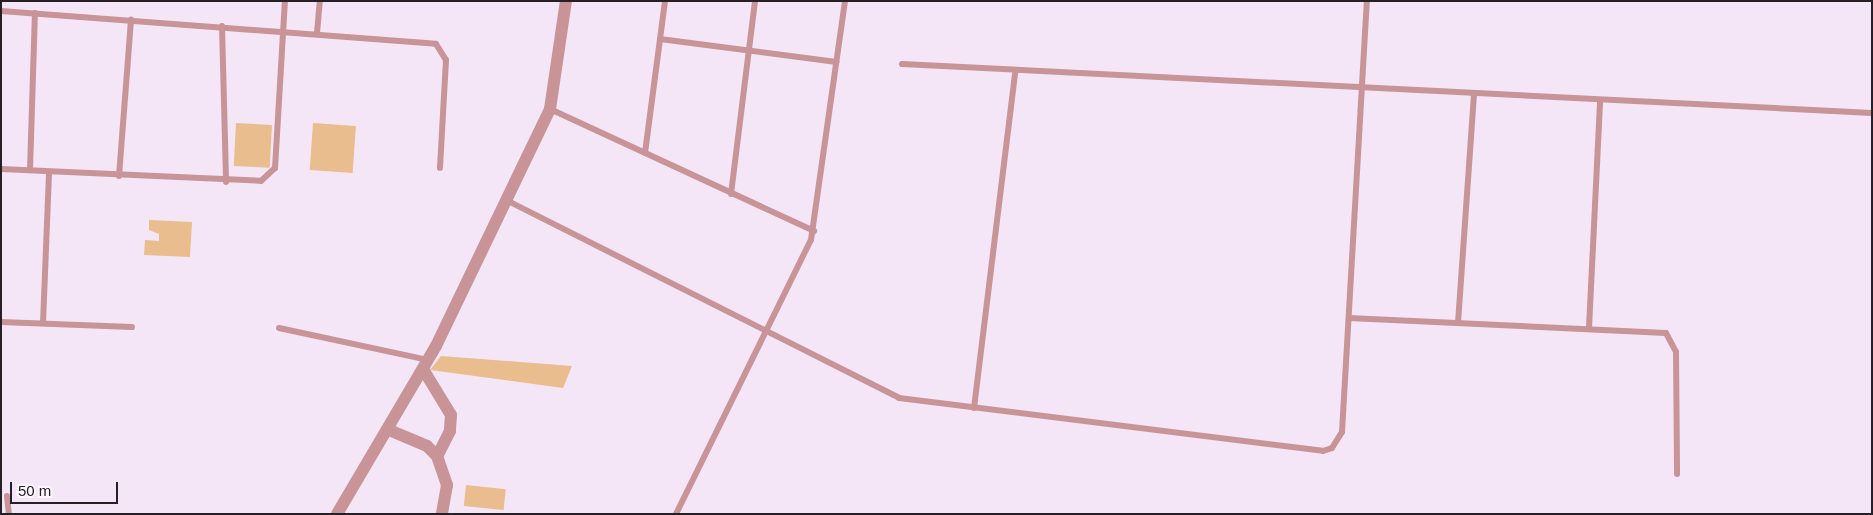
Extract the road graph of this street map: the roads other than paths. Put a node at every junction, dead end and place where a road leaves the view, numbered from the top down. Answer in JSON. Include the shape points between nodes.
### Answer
{"nodes":[{"id":1,"x":285,"y":1,"type":"edge"},
{"id":2,"x":320,"y":1,"type":"edge"},
{"id":3,"x":566,"y":1,"type":"edge"},
{"id":4,"x":665,"y":1,"type":"edge"},
{"id":5,"x":755,"y":1,"type":"edge"},
{"id":6,"x":845,"y":1,"type":"edge"},
{"id":7,"x":1367,"y":1,"type":"edge"},
{"id":8,"x":1,"y":11,"type":"edge"},
{"id":9,"x":35,"y":13,"type":"junction"},
{"id":10,"x":131,"y":20,"type":"junction"},
{"id":11,"x":222,"y":26,"type":"junction"},
{"id":12,"x":283,"y":31,"type":"junction"},
{"id":13,"x":317,"y":33,"type":"junction"},
{"id":14,"x":660,"y":39,"type":"junction"},
{"id":15,"x":750,"y":50,"type":"junction"},
{"id":16,"x":837,"y":62,"type":"junction"},
{"id":17,"x":902,"y":64,"type":"dead end"},
{"id":18,"x":1015,"y":73,"type":"junction"},
{"id":19,"x":1362,"y":90,"type":"junction"},
{"id":20,"x":1474,"y":95,"type":"junction"},
{"id":21,"x":1600,"y":101,"type":"junction"},
{"id":22,"x":550,"y":109,"type":"junction"},
{"id":23,"x":1872,"y":113,"type":"edge"},
{"id":24,"x":645,"y":154,"type":"junction"},
{"id":25,"x":440,"y":168,"type":"dead end"},
{"id":26,"x":1,"y":169,"type":"edge"},
{"id":27,"x":30,"y":170,"type":"junction"},
{"id":28,"x":49,"y":172,"type":"junction"},
{"id":29,"x":119,"y":176,"type":"junction"},
{"id":30,"x":226,"y":182,"type":"junction"},
{"id":31,"x":731,"y":194,"type":"junction"},
{"id":32,"x":506,"y":200,"type":"junction"},
{"id":33,"x":814,"y":231,"type":"junction"},
{"id":34,"x":1348,"y":318,"type":"junction"},
{"id":35,"x":1,"y":322,"type":"edge"},
{"id":36,"x":43,"y":323,"type":"junction"},
{"id":37,"x":1458,"y":323,"type":"junction"},
{"id":38,"x":132,"y":327,"type":"dead end"},
{"id":39,"x":279,"y":328,"type":"dead end"},
{"id":40,"x":1589,"y":328,"type":"junction"},
{"id":41,"x":767,"y":333,"type":"junction"},
{"id":42,"x":425,"y":365,"type":"junction"},
{"id":43,"x":974,"y":408,"type":"junction"},
{"id":44,"x":389,"y":430,"type":"junction"},
{"id":45,"x":437,"y":456,"type":"junction"},
{"id":46,"x":1677,"y":474,"type":"dead end"},
{"id":47,"x":7,"y":496,"type":"dead end"},
{"id":48,"x":9,"y":514,"type":"edge"},
{"id":49,"x":337,"y":514,"type":"edge"},
{"id":50,"x":442,"y":514,"type":"edge"},
{"id":51,"x":676,"y":514,"type":"edge"}],
"edges":[{"from":1,"to":12,"type":"lane"},
{"from":2,"to":13,"type":"lane"},
{"from":3,"to":22,"type":"street"},
{"from":4,"to":14,"type":"lane"},
{"from":5,"to":15,"type":"lane"},
{"from":6,"to":16,"type":"lane"},
{"from":7,"to":19,"type":"lane"},
{"from":8,"to":9,"type":"lane"},
{"from":9,"to":10,"type":"lane"},
{"from":9,"to":27,"type":"lane"},
{"from":10,"to":11,"type":"lane"},
{"from":10,"to":29,"type":"lane"},
{"from":11,"to":12,"type":"lane"},
{"from":11,"to":30,"type":"lane"},
{"from":12,"to":13,"type":"lane"},
{"from":12,"to":30,"type":"lane","via":[[274,168],[253,184]]},
{"from":13,"to":25,"type":"lane","via":[[426,42],[444,50]]},
{"from":14,"to":15,"type":"lane"},
{"from":14,"to":24,"type":"lane"},
{"from":15,"to":16,"type":"lane"},
{"from":15,"to":31,"type":"lane"},
{"from":16,"to":33,"type":"lane"},
{"from":17,"to":18,"type":"lane"},
{"from":18,"to":19,"type":"lane"},
{"from":18,"to":43,"type":"lane"},
{"from":19,"to":20,"type":"lane"},
{"from":19,"to":34,"type":"lane"},
{"from":20,"to":21,"type":"lane"},
{"from":20,"to":37,"type":"lane"},
{"from":21,"to":23,"type":"lane"},
{"from":21,"to":40,"type":"lane"},
{"from":22,"to":24,"type":"lane"},
{"from":22,"to":32,"type":"street"},
{"from":24,"to":31,"type":"lane"},
{"from":26,"to":27,"type":"lane"},
{"from":27,"to":28,"type":"lane"},
{"from":28,"to":29,"type":"lane"},
{"from":28,"to":36,"type":"lane"},
{"from":29,"to":30,"type":"lane"},
{"from":31,"to":33,"type":"lane"},
{"from":32,"to":41,"type":"lane"},
{"from":32,"to":42,"type":"street"},
{"from":33,"to":41,"type":"lane"},
{"from":34,"to":37,"type":"lane"},
{"from":34,"to":43,"type":"lane","via":[[1342,432],[1332,448],[1323,451]]},
{"from":35,"to":36,"type":"lane"},
{"from":36,"to":38,"type":"lane"},
{"from":37,"to":40,"type":"lane"},
{"from":39,"to":42,"type":"lane"},
{"from":40,"to":46,"type":"lane","via":[[1656,331],[1672,341]]},
{"from":41,"to":43,"type":"lane","via":[[892,395]]},
{"from":41,"to":51,"type":"lane"},
{"from":42,"to":44,"type":"street"},
{"from":42,"to":45,"type":"street","via":[[451,415],[450,431]]},
{"from":44,"to":45,"type":"street","via":[[427,446]]},
{"from":44,"to":49,"type":"street"},
{"from":45,"to":50,"type":"street","via":[[446,486]]},
{"from":47,"to":48,"type":"lane"}]}
